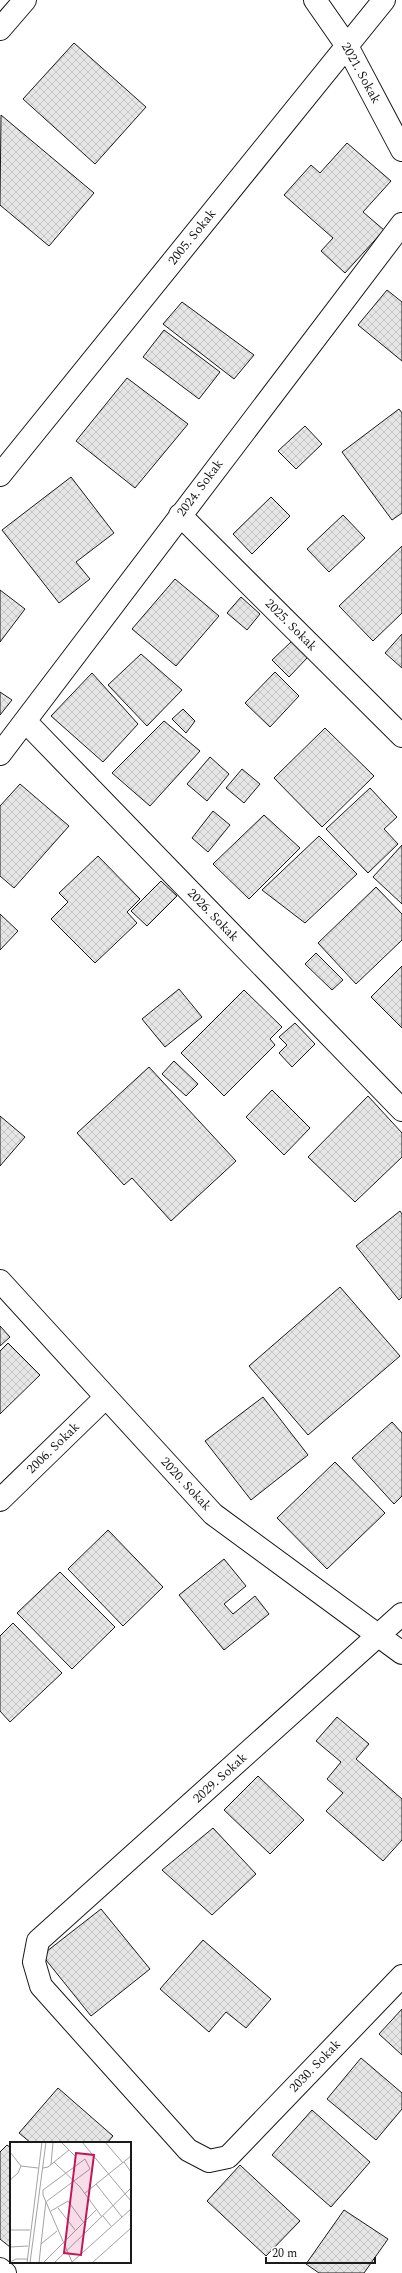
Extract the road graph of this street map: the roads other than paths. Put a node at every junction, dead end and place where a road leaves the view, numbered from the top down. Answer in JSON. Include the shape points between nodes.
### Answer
{"nodes":[{"id":1,"x":25,"y":0,"type":"edge"},
{"id":2,"x":315,"y":0,"type":"edge"},
{"id":3,"x":384,"y":0,"type":"edge"},
{"id":4,"x":0,"y":29,"type":"edge"},
{"id":5,"x":346,"y":46,"type":"junction"},
{"id":6,"x":402,"y":150,"type":"edge"},
{"id":7,"x":402,"y":224,"type":"edge"},
{"id":8,"x":0,"y":475,"type":"edge"},
{"id":9,"x":180,"y":515,"type":"junction"},
{"id":10,"x":25,"y":721,"type":"junction"},
{"id":11,"x":402,"y":736,"type":"edge"},
{"id":12,"x":0,"y":754,"type":"edge"},
{"id":13,"x":402,"y":1110,"type":"edge"},
{"id":14,"x":0,"y":1281,"type":"edge"},
{"id":15,"x":106,"y":1397,"type":"junction"},
{"id":16,"x":0,"y":1500,"type":"edge"},
{"id":17,"x":402,"y":1614,"type":"edge"},
{"id":18,"x":379,"y":1636,"type":"junction"},
{"id":19,"x":402,"y":1653,"type":"edge"},
{"id":20,"x":402,"y":1976,"type":"edge"},
{"id":21,"x":228,"y":2157,"type":"joint"},
{"id":22,"x":0,"y":2268,"type":"edge"},
{"id":23,"x":5,"y":2273,"type":"edge"}],
"edges":[{"from":1,"to":4,"type":"street"},
{"from":2,"to":5,"type":"street","name":"2021. Sokak"},
{"from":3,"to":5,"type":"street","name":"2005. Sokak"},
{"from":5,"to":6,"type":"street","name":"2021. Sokak"},
{"from":5,"to":8,"type":"street","name":"2005. Sokak"},
{"from":7,"to":9,"type":"street","name":"2024. Sokak"},
{"from":9,"to":10,"type":"street","name":"2024. Sokak"},
{"from":9,"to":11,"type":"street","name":"2025. Sokak"},
{"from":10,"to":12,"type":"street","name":"2024. Sokak"},
{"from":10,"to":13,"type":"street","name":"2026. Sokak"},
{"from":14,"to":15,"type":"street","name":"2020. Sokak"},
{"from":15,"to":16,"type":"street","name":"2006. Sokak"},
{"from":15,"to":18,"type":"street","name":"2020. Sokak","via":[[213,1514]]},
{"from":17,"to":18,"type":"street","name":"2029. Sokak"},
{"from":18,"to":19,"type":"street","name":"2020. Sokak"},
{"from":18,"to":21,"type":"street","name":"2029. Sokak","via":[[38,1941],[34,1962],[41,1986],[188,2150],[208,2161]]},
{"from":20,"to":21,"type":"street","name":"2030. Sokak"},
{"from":22,"to":23,"type":"street"}]}
